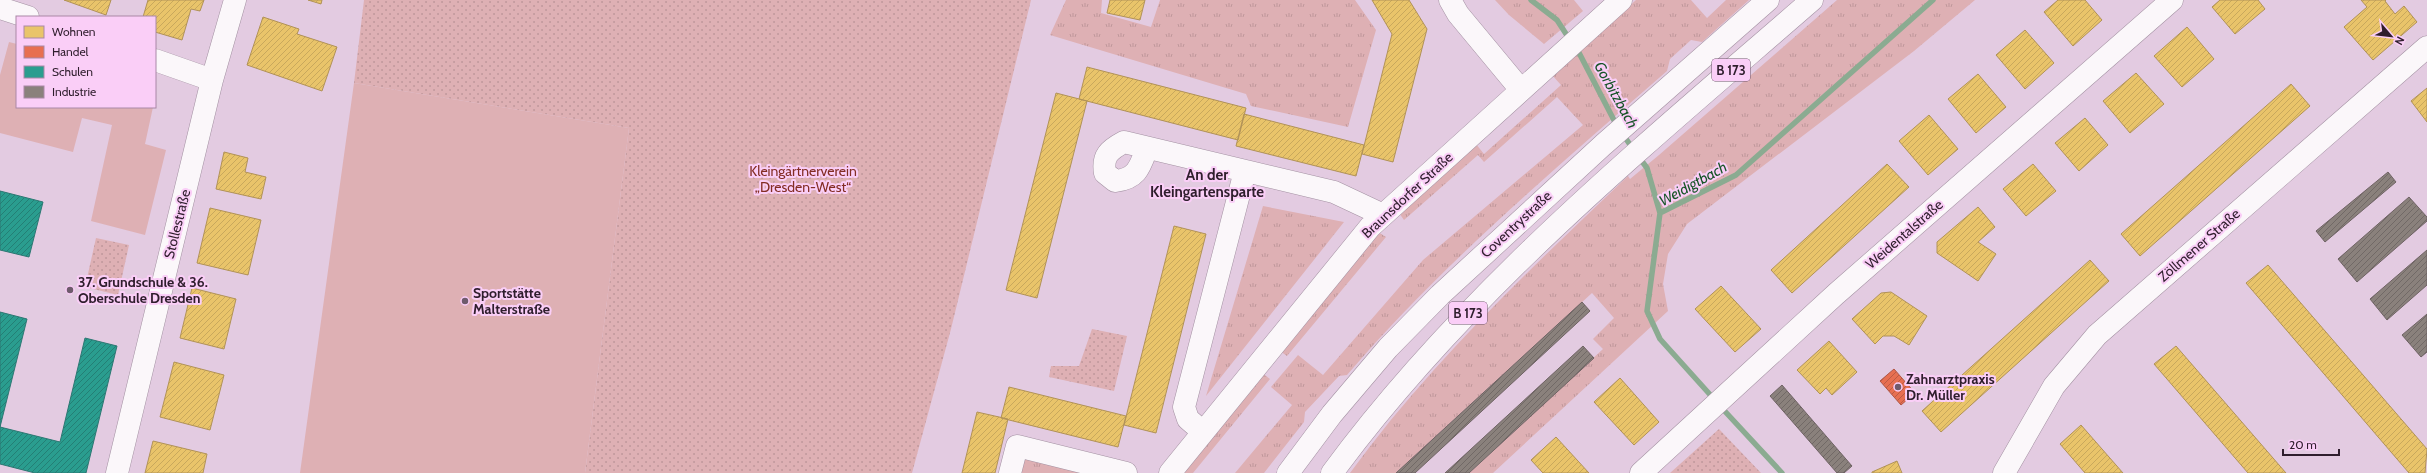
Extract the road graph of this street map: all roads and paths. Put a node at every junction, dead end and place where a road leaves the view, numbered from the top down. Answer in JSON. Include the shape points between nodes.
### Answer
{"nodes":[{"id":1,"x":235,"y":0,"type":"edge"},
{"id":2,"x":1450,"y":0,"type":"edge"},
{"id":3,"x":1621,"y":0,"type":"edge"},
{"id":4,"x":1768,"y":0,"type":"edge"},
{"id":5,"x":1812,"y":0,"type":"edge"},
{"id":6,"x":2172,"y":0,"type":"edge"},
{"id":7,"x":0,"y":8,"type":"edge"},
{"id":8,"x":25,"y":16,"type":"edge"},
{"id":9,"x":2427,"y":47,"type":"edge"},
{"id":10,"x":156,"y":60,"type":"edge"},
{"id":11,"x":212,"y":80,"type":"junction"},
{"id":12,"x":1521,"y":90,"type":"junction"},
{"id":13,"x":1147,"y":148,"type":"dead end"},
{"id":14,"x":1244,"y":171,"type":"junction"},
{"id":15,"x":1383,"y":215,"type":"junction"},
{"id":16,"x":1204,"y":432,"type":"junction"},
{"id":17,"x":117,"y":473,"type":"edge"},
{"id":18,"x":1010,"y":473,"type":"edge"},
{"id":19,"x":1126,"y":473,"type":"edge"},
{"id":20,"x":1170,"y":473,"type":"edge"},
{"id":21,"x":1288,"y":473,"type":"edge"},
{"id":22,"x":1332,"y":473,"type":"edge"},
{"id":23,"x":1641,"y":473,"type":"edge"},
{"id":24,"x":2004,"y":473,"type":"edge"}],
"edges":[{"from":1,"to":11,"type":"street","name":"Stollestraße"},
{"from":2,"to":12,"type":"street","via":[[1458,14]]},
{"from":3,"to":12,"type":"street","name":"Braunsdorfer Straße"},
{"from":4,"to":21,"type":"street","name":"Coventrystraße","number":"B 173","via":[[1494,244],[1388,348],[1332,414]]},
{"from":5,"to":22,"type":"street","number":"B 173","via":[[1620,168],[1465,315],[1362,432]]},
{"from":6,"to":23,"type":"street","name":"Weidentalstraße","via":[[1836,294]]},
{"from":7,"to":8,"type":"street"},
{"from":9,"to":24,"type":"street","name":"Zöllmener Straße","via":[[2097,335],[2054,386]]},
{"from":10,"to":11,"type":"street"},
{"from":11,"to":17,"type":"street","name":"Stollestraße"},
{"from":12,"to":15,"type":"street","name":"Braunsdorfer Straße"},
{"from":13,"to":14,"type":"street"},
{"from":14,"to":15,"type":"street","via":[[1334,192]]},
{"from":14,"to":16,"type":"street","via":[[1184,408],[1188,419]]},
{"from":15,"to":16,"type":"street","name":"Braunsdorfer Straße","via":[[1370,227]]},
{"from":16,"to":20,"type":"street","name":"Braunsdorfer Straße"},
{"from":18,"to":19,"type":"street","via":[[1017,446]]}]}
